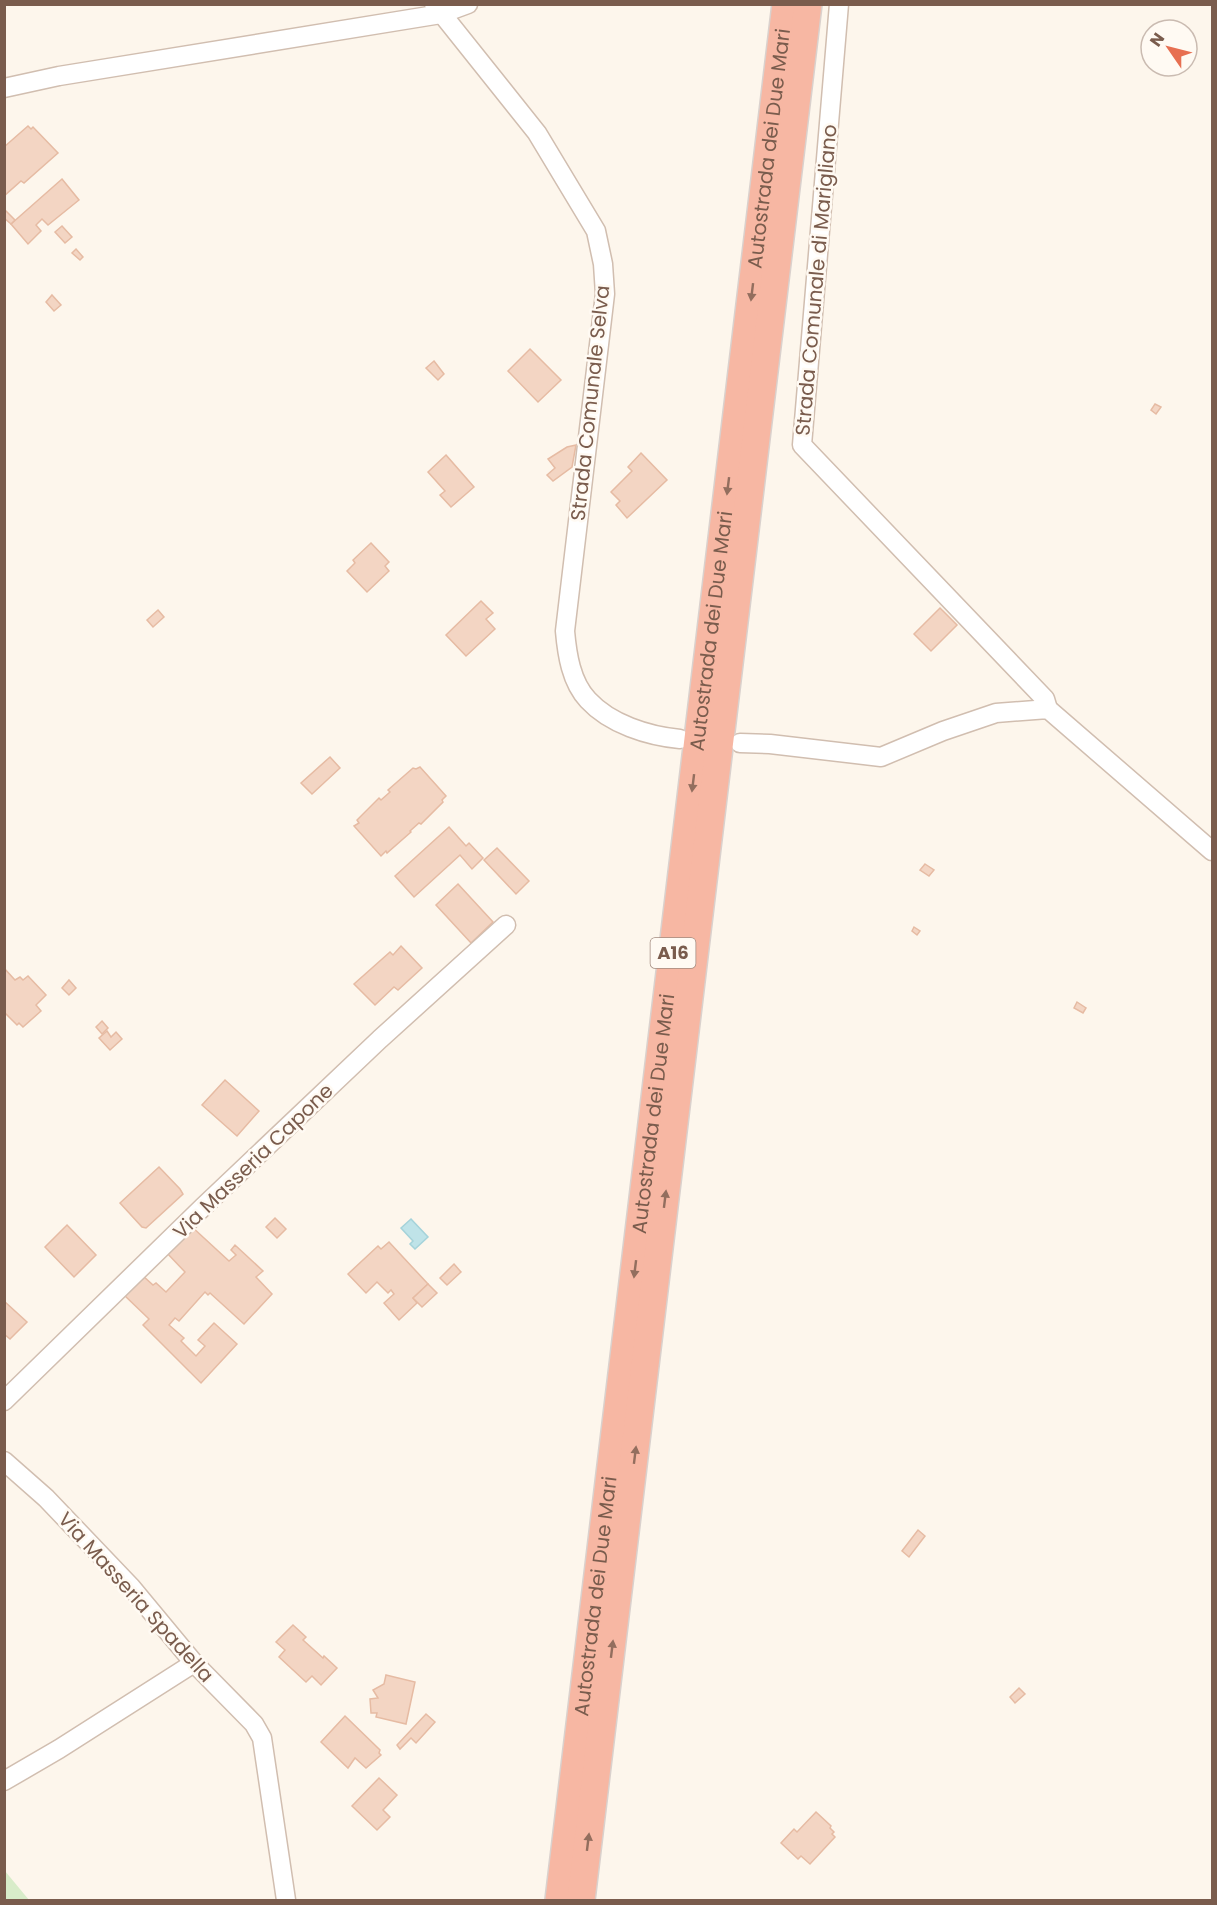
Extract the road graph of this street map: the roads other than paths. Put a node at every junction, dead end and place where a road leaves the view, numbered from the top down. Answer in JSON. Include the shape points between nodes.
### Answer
{"nodes":[{"id":1,"x":468,"y":4,"type":"edge"},
{"id":2,"x":786,"y":4,"type":"edge"},
{"id":3,"x":808,"y":4,"type":"edge"},
{"id":4,"x":839,"y":4,"type":"edge"},
{"id":5,"x":437,"y":9,"type":"edge"},
{"id":6,"x":4,"y":88,"type":"edge"},
{"id":7,"x":1048,"y":709,"type":"junction"},
{"id":8,"x":680,"y":739,"type":"dead end"},
{"id":9,"x":740,"y":743,"type":"dead end"},
{"id":10,"x":1212,"y":851,"type":"edge"},
{"id":11,"x":506,"y":925,"type":"dead end"},
{"id":12,"x":4,"y":1401,"type":"edge"},
{"id":13,"x":4,"y":1461,"type":"edge"},
{"id":14,"x":194,"y":1663,"type":"junction"},
{"id":15,"x":4,"y":1781,"type":"edge"},
{"id":16,"x":286,"y":1900,"type":"edge"},
{"id":17,"x":559,"y":1900,"type":"edge"},
{"id":18,"x":581,"y":1900,"type":"edge"}],
"edges":[{"from":1,"to":5,"type":"street"},
{"from":2,"to":17,"type":"highway","name":"Autostrada dei Due Mari","number":"A16","one_way":true},
{"from":18,"to":3,"type":"highway","name":"Autostrada dei Due Mari","number":"A16","one_way":true},
{"from":4,"to":7,"type":"street","name":"Strada Comunale di Marigliano","via":[[802,445],[1045,699]]},
{"from":5,"to":6,"type":"street"},
{"from":5,"to":8,"type":"street","name":"Strada Comunale Selva","via":[[537,133],[596,231],[605,294],[565,631],[568,657],[588,700],[612,719],[641,732]]},
{"from":7,"to":9,"type":"street","via":[[996,713],[881,757]]},
{"from":7,"to":10,"type":"street"},
{"from":11,"to":12,"type":"street","name":"Via Masseria Capone","via":[[380,1039]]},
{"from":13,"to":14,"type":"street","name":"Via Masseria Spadella","via":[[46,1498],[131,1587]]},
{"from":14,"to":15,"type":"street"},
{"from":14,"to":16,"type":"street","name":"Via Masseria Spadella","via":[[254,1724],[262,1738]]}]}
